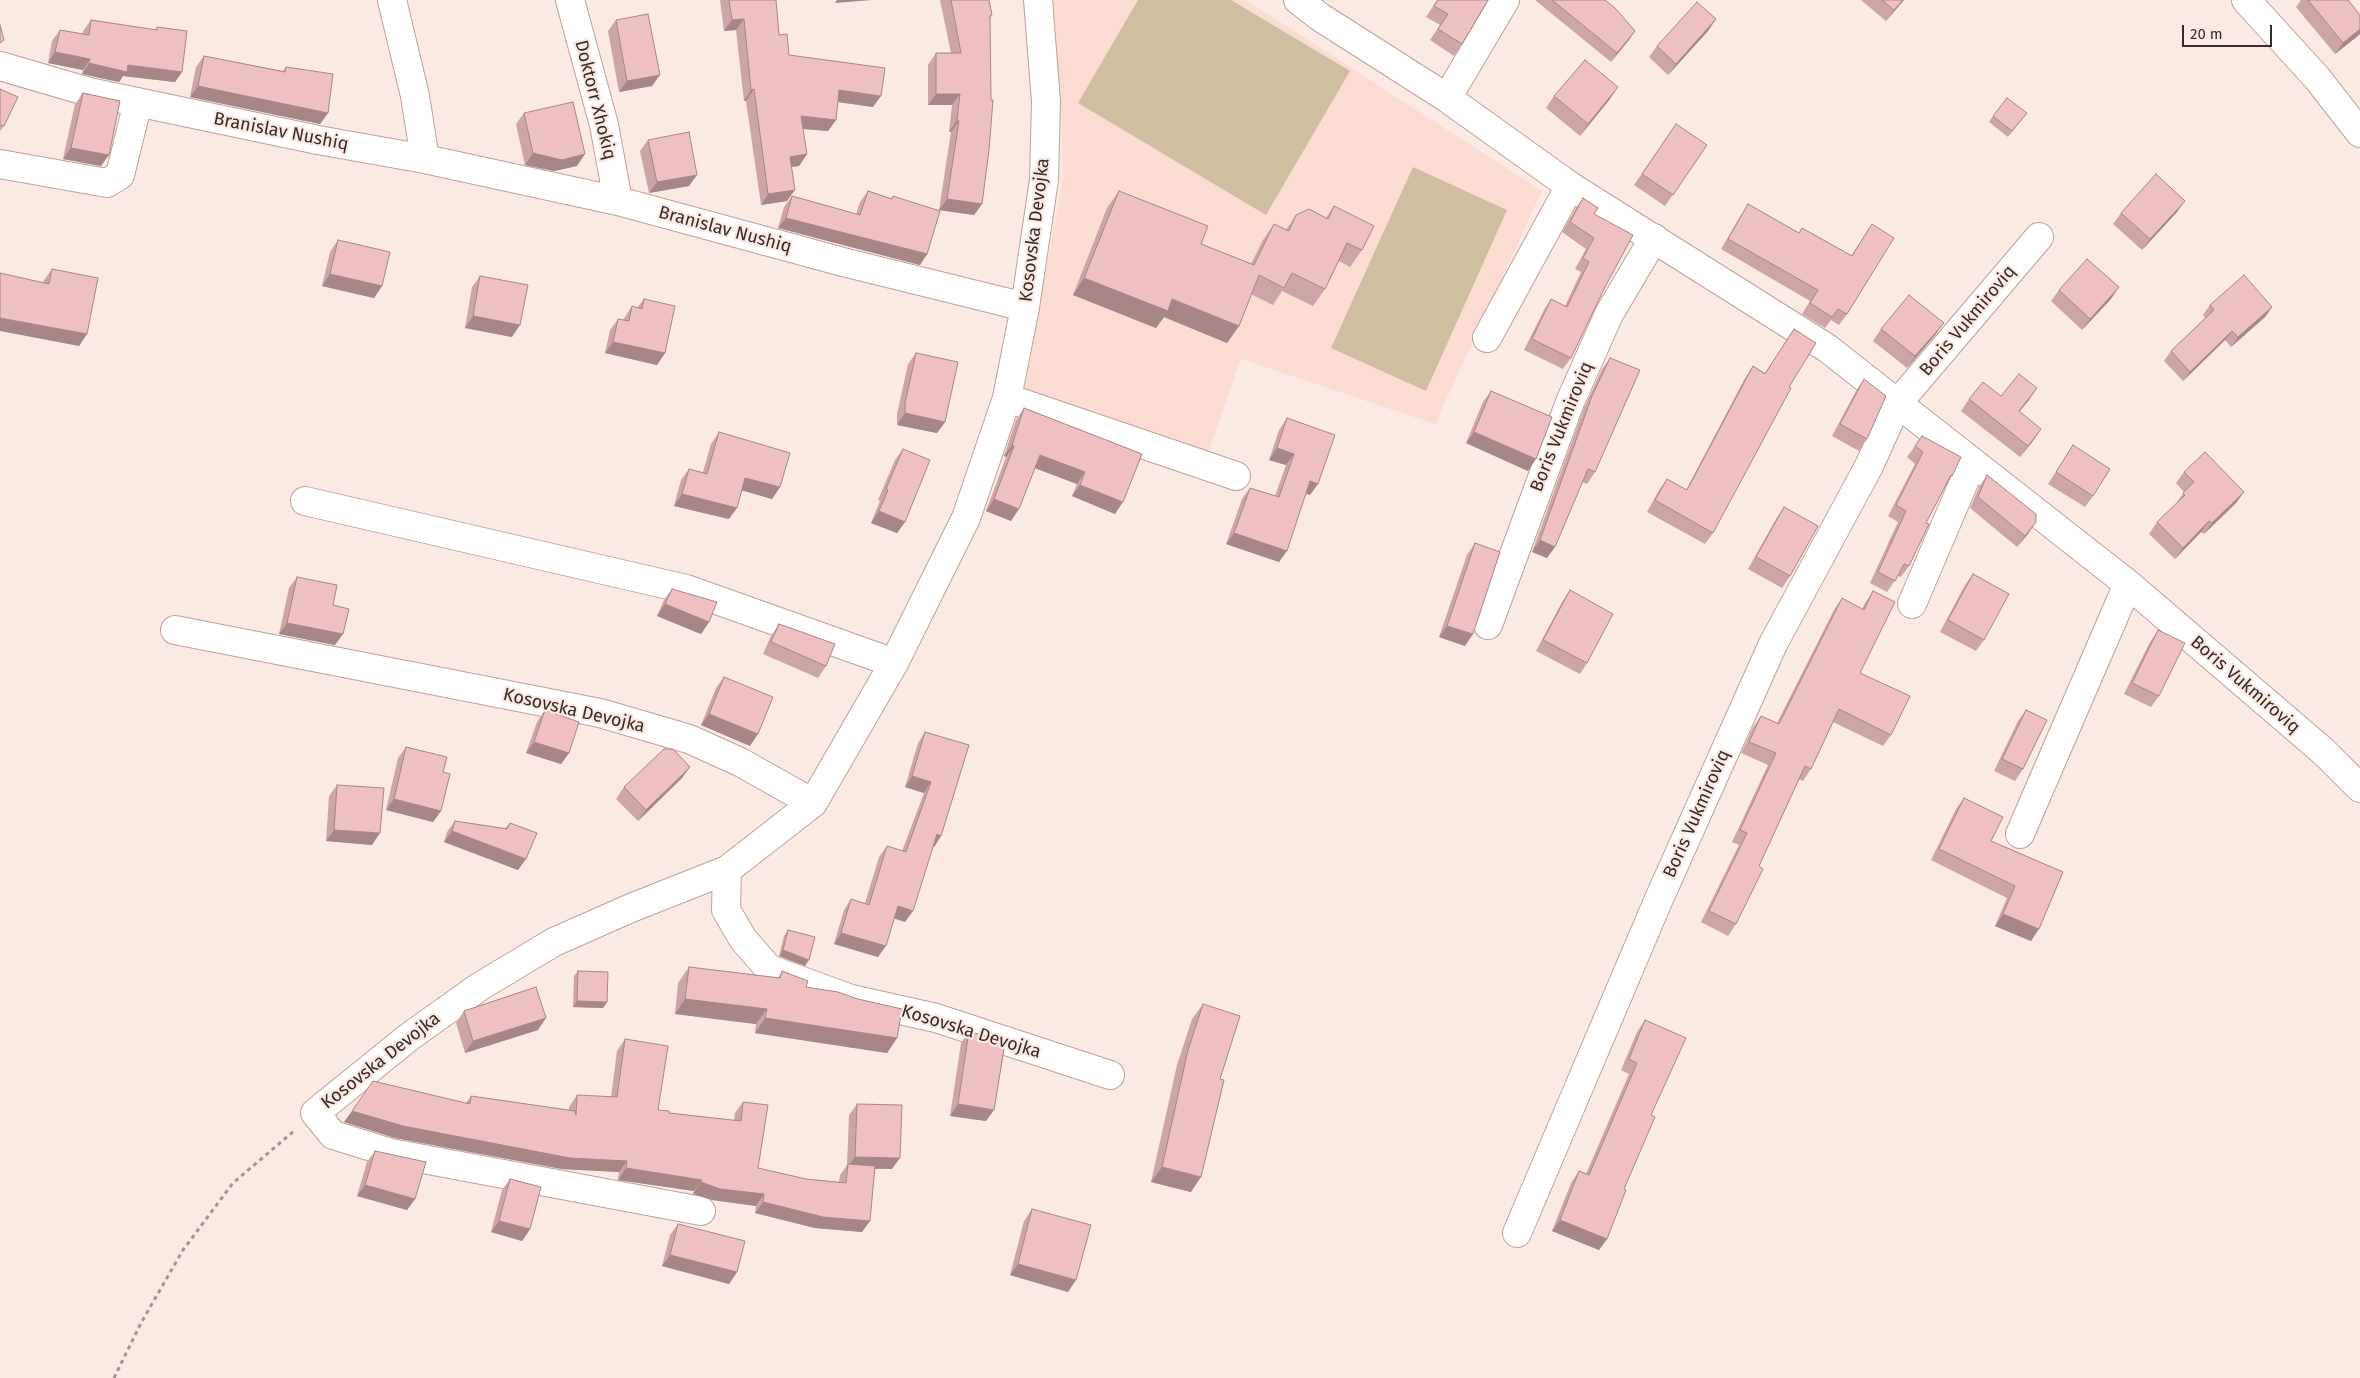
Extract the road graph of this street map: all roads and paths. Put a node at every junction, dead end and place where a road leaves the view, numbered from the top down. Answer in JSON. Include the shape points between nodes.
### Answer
{"nodes":[{"id":1,"x":392,"y":0,"type":"edge"},
{"id":2,"x":570,"y":0,"type":"edge"},
{"id":3,"x":1038,"y":0,"type":"edge"},
{"id":4,"x":1298,"y":0,"type":"edge"},
{"id":5,"x":1505,"y":0,"type":"edge"},
{"id":6,"x":2246,"y":0,"type":"edge"},
{"id":7,"x":0,"y":66,"type":"edge"},
{"id":8,"x":1447,"y":98,"type":"junction"},
{"id":9,"x":138,"y":102,"type":"junction"},
{"id":10,"x":2360,"y":133,"type":"edge"},
{"id":11,"x":425,"y":159,"type":"junction"},
{"id":12,"x":0,"y":164,"type":"edge"},
{"id":13,"x":1570,"y":186,"type":"junction"},
{"id":14,"x":618,"y":201,"type":"junction"},
{"id":15,"x":2039,"y":237,"type":"dead end"},
{"id":16,"x":1654,"y":238,"type":"junction"},
{"id":17,"x":1025,"y":307,"type":"junction"},
{"id":18,"x":1487,"y":338,"type":"dead end"},
{"id":19,"x":1007,"y":398,"type":"junction"},
{"id":20,"x":1897,"y":404,"type":"junction"},
{"id":21,"x":1972,"y":463,"type":"junction"},
{"id":22,"x":1236,"y":476,"type":"dead end"},
{"id":23,"x":306,"y":502,"type":"dead end"},
{"id":24,"x":2128,"y":584,"type":"junction"},
{"id":25,"x":1912,"y":604,"type":"dead end"},
{"id":26,"x":1488,"y":625,"type":"dead end"},
{"id":27,"x":175,"y":630,"type":"dead end"},
{"id":28,"x":894,"y":663,"type":"junction"},
{"id":29,"x":2360,"y":788,"type":"edge"},
{"id":30,"x":813,"y":803,"type":"junction"},
{"id":31,"x":2020,"y":834,"type":"dead end"},
{"id":32,"x":728,"y":870,"type":"junction"},
{"id":33,"x":1110,"y":1075,"type":"dead end"},
{"id":34,"x":316,"y":1113,"type":"junction"},
{"id":35,"x":701,"y":1211,"type":"dead end"},
{"id":36,"x":1517,"y":1232,"type":"dead end"},
{"id":37,"x":114,"y":1378,"type":"edge"}],
"edges":[{"from":1,"to":11,"type":"street","via":[[415,96]]},
{"from":2,"to":14,"type":"street","name":"Doktorr Xhokiq","via":[[604,124]]},
{"from":3,"to":17,"type":"street","name":"Kosovska Devojka","via":[[1046,101],[1044,180]]},
{"from":4,"to":8,"type":"street"},
{"from":5,"to":8,"type":"street"},
{"from":6,"to":10,"type":"street","via":[[2317,78]]},
{"from":7,"to":9,"type":"street","name":"Branislav Nushiq","via":[[88,92]]},
{"from":8,"to":13,"type":"street"},
{"from":9,"to":11,"type":"street","name":"Branislav Nushiq"},
{"from":9,"to":12,"type":"street","via":[[120,175],[107,183]]},
{"from":11,"to":14,"type":"street","name":"Branislav Nushiq"},
{"from":13,"to":16,"type":"street"},
{"from":13,"to":18,"type":"street"},
{"from":14,"to":17,"type":"street","name":"Branislav Nushiq"},
{"from":15,"to":20,"type":"street","name":"Boris Vukmiroviq"},
{"from":16,"to":20,"type":"street","via":[[1827,348]]},
{"from":16,"to":26,"type":"street","name":"Boris Vukmiroviq","via":[[1609,314],[1570,402]]},
{"from":17,"to":19,"type":"street","name":"Kosovska Devojka"},
{"from":19,"to":22,"type":"street"},
{"from":19,"to":28,"type":"street","name":"Kosovska Devojka","via":[[966,518]]},
{"from":20,"to":21,"type":"street","name":"Boris Vukmiroviq"},
{"from":20,"to":36,"type":"street","name":"Boris Vukmiroviq","via":[[1869,466],[1773,644],[1658,901]]},
{"from":21,"to":24,"type":"street","name":"Boris Vukmiroviq"},
{"from":21,"to":25,"type":"street"},
{"from":23,"to":28,"type":"street","via":[[686,589]]},
{"from":24,"to":29,"type":"street","name":"Boris Vukmiroviq","via":[[2324,752]]},
{"from":24,"to":31,"type":"street"},
{"from":27,"to":30,"type":"street","name":"Kosovska Devojka","via":[[600,713],[689,739],[740,762]]},
{"from":28,"to":30,"type":"street","name":"Kosovska Devojka"},
{"from":30,"to":32,"type":"street","name":"Kosovska Devojka"},
{"from":32,"to":33,"type":"street","name":"Kosovska Devojka","via":[[726,910],[743,939],[769,970],[851,999],[936,1018]]},
{"from":32,"to":34,"type":"street","name":"Kosovska Devojka","via":[[554,942],[479,987],[417,1031]]},
{"from":34,"to":35,"type":"street","name":"Kosovska Devojka","via":[[333,1135],[391,1152]]},
{"from":34,"to":37,"type":"path","via":[[233,1182],[183,1250]]}]}
